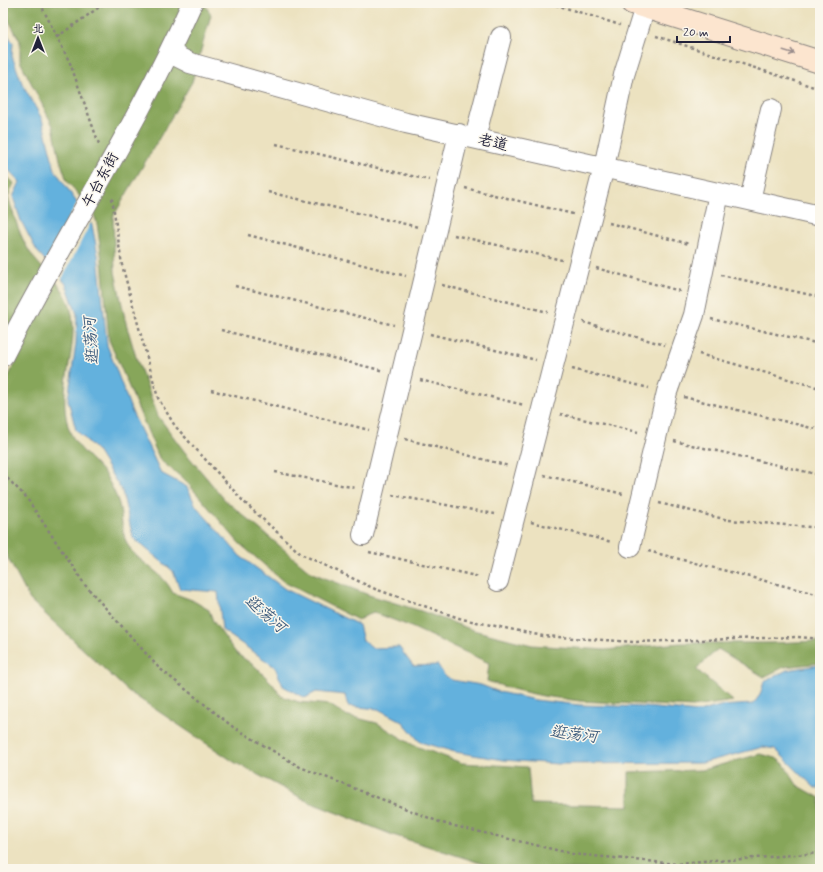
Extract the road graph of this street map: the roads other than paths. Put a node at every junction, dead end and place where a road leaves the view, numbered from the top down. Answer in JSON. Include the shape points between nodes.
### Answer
{"nodes":[{"id":1,"x":192,"y":3,"type":"edge"},
{"id":2,"x":638,"y":5,"type":"edge"},
{"id":3,"x":501,"y":37,"type":"dead end"},
{"id":4,"x":170,"y":53,"type":"junction"},
{"id":5,"x":820,"y":62,"type":"edge"},
{"id":6,"x":770,"y":109,"type":"dead end"},
{"id":7,"x":467,"y":136,"type":"junction"},
{"id":8,"x":604,"y":167,"type":"junction"},
{"id":9,"x":719,"y":193,"type":"junction"},
{"id":10,"x":750,"y":200,"type":"junction"},
{"id":11,"x":820,"y":216,"type":"edge"},
{"id":12,"x":3,"y":356,"type":"edge"},
{"id":13,"x":363,"y":535,"type":"road end"},
{"id":14,"x":630,"y":547,"type":"road end"},
{"id":15,"x":498,"y":581,"type":"road end"}],
"edges":[{"from":1,"to":4,"type":"street","name":"午台东街"},
{"from":2,"to":5,"type":"street","one_way":true},
{"from":2,"to":8,"type":"street"},
{"from":3,"to":7,"type":"street"},
{"from":4,"to":7,"type":"street","name":"老道","via":[[198,66],[406,123]]},
{"from":4,"to":12,"type":"street","name":"午台东街","via":[[87,205],[42,281]]},
{"from":6,"to":10,"type":"street"},
{"from":7,"to":8,"type":"street","name":"老道"},
{"from":7,"to":13,"type":"street","via":[[401,375]]},
{"from":8,"to":9,"type":"street","name":"老道"},
{"from":8,"to":15,"type":"street"},
{"from":9,"to":10,"type":"street","name":"老道"},
{"from":9,"to":14,"type":"street","via":[[694,315],[667,392]]},
{"from":10,"to":11,"type":"street","name":"老道"}]}
